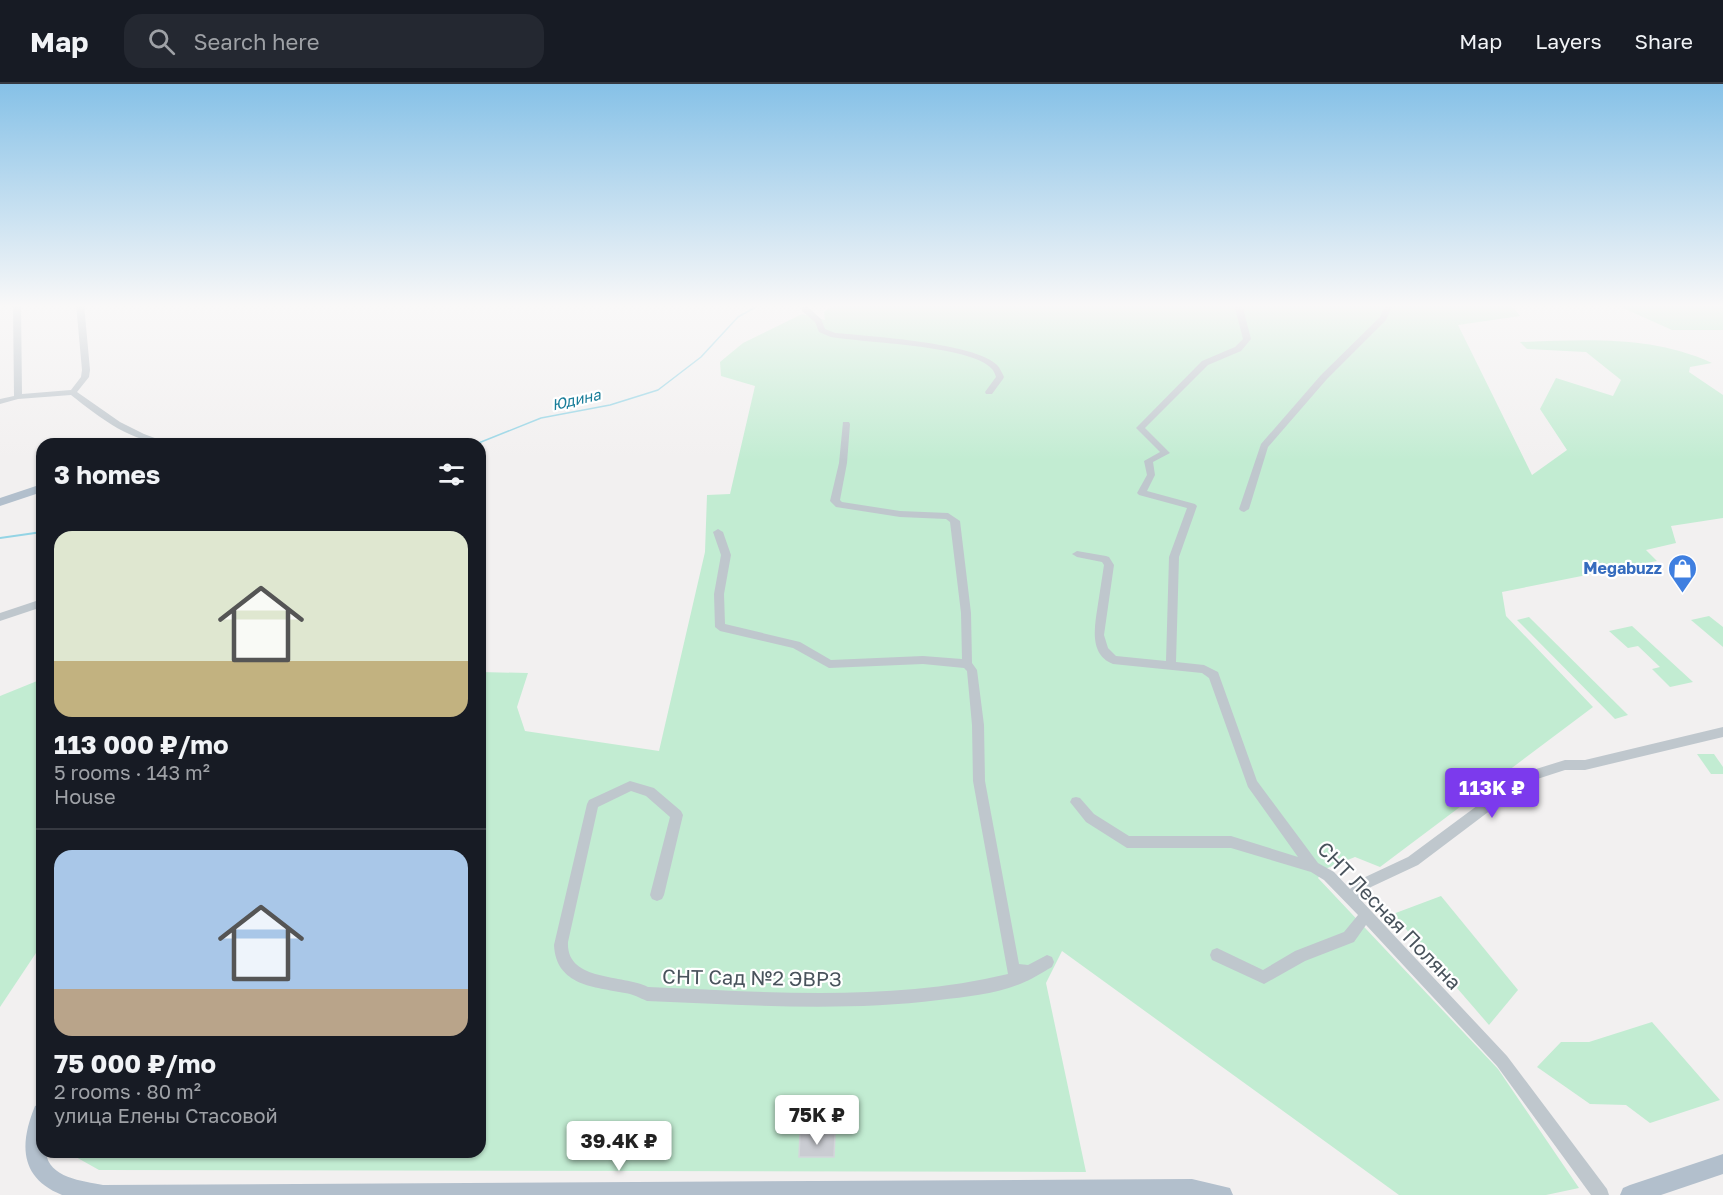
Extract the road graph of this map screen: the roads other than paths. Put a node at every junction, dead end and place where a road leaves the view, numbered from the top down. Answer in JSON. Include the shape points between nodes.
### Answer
{"nodes":[{"id":1,"x":18,"y":356,"type":"edge"},
{"id":2,"x":85,"y":356,"type":"edge"},
{"id":3,"x":973,"y":356,"type":"edge"},
{"id":4,"x":1222,"y":356,"type":"edge"},
{"id":5,"x":1345,"y":356,"type":"edge"},
{"id":6,"x":73,"y":392,"type":"junction"},
{"id":7,"x":989,"y":392,"type":"dead end"},
{"id":8,"x":18,"y":398,"type":"junction"},
{"id":9,"x":0,"y":402,"type":"edge"},
{"id":10,"x":846,"y":424,"type":"dead end"},
{"id":11,"x":146,"y":438,"type":"edge"},
{"id":12,"x":36,"y":490,"type":"edge"},
{"id":13,"x":0,"y":502,"type":"edge"},
{"id":14,"x":1244,"y":509,"type":"dead end"},
{"id":15,"x":718,"y":532,"type":"dead end"},
{"id":16,"x":1077,"y":554,"type":"dead end"},
{"id":17,"x":36,"y":605,"type":"edge"},
{"id":18,"x":0,"y":617,"type":"edge"},
{"id":19,"x":967,"y":664,"type":"junction"},
{"id":20,"x":1171,"y":666,"type":"junction"},
{"id":21,"x":1723,"y":732,"type":"edge"},
{"id":22,"x":1076,"y":802,"type":"dead end"},
{"id":23,"x":1312,"y":867,"type":"junction"},
{"id":24,"x":657,"y":895,"type":"dead end"},
{"id":25,"x":1350,"y":898,"type":"junction"},
{"id":26,"x":1366,"y":915,"type":"junction"},
{"id":27,"x":1217,"y":955,"type":"dead end"},
{"id":28,"x":1047,"y":962,"type":"dead end"},
{"id":29,"x":1036,"y":972,"type":"junction"},
{"id":30,"x":36,"y":1141,"type":"edge"},
{"id":31,"x":1723,"y":1164,"type":"edge"},
{"id":32,"x":1224,"y":1195,"type":"edge"},
{"id":33,"x":1601,"y":1195,"type":"edge"},
{"id":34,"x":1630,"y":1195,"type":"edge"}],
"edges":[{"from":1,"to":8,"type":"street"},
{"from":2,"to":6,"type":"street","via":[[85,376]]},
{"from":3,"to":7,"type":"street","via":[[995,365],[1000,375]]},
{"from":4,"to":20,"type":"street","via":[[1205,363],[1140,428],[1166,453],[1148,461],[1151,475],[1142,493],[1192,506],[1174,557]]},
{"from":5,"to":14,"type":"street","via":[[1263,446]]},
{"from":6,"to":8,"type":"street"},
{"from":6,"to":11,"type":"street","via":[[95,410]]},
{"from":8,"to":9,"type":"street"},
{"from":10,"to":19,"type":"street","via":[[835,501],[839,505],[948,516],[955,521],[966,614]]},
{"from":12,"to":13,"type":"main road"},
{"from":15,"to":19,"type":"street","via":[[726,555],[719,594],[720,627],[796,645],[829,664],[923,660]]},
{"from":16,"to":20,"type":"street","name":"СНТ Лесная Поляна","via":[[1106,559],[1109,565],[1099,635],[1103,650],[1113,660]]},
{"from":17,"to":18,"type":"street"},
{"from":19,"to":29,"type":"street","via":[[972,670],[978,725],[979,781],[1013,970]]},
{"from":20,"to":23,"type":"street","name":"СНТ Лесная Поляна","via":[[1204,669],[1214,675],[1252,783]]},
{"from":21,"to":25,"type":"street","via":[[1585,765],[1565,765],[1524,778],[1413,861],[1366,883]]},
{"from":22,"to":23,"type":"street","via":[[1090,818],[1127,842],[1231,842]]},
{"from":23,"to":25,"type":"street","name":"СНТ Лесная Поляна","via":[[1329,876]]},
{"from":24,"to":29,"type":"street","name":"СНТ Сад №2 ЭВРЗ","via":[[677,815],[650,792],[630,786],[593,804],[561,942],[560,951],[573,972],[598,983],[637,987],[647,994],[788,1000],[940,994],[1001,984]]},
{"from":25,"to":26,"type":"street","name":"СНТ Лесная Поляна"},
{"from":26,"to":27,"type":"street","via":[[1349,937],[1300,956],[1264,976]]},
{"from":26,"to":33,"type":"street","name":"СНТ Лесная Поляна","via":[[1502,1061]]},
{"from":28,"to":29,"type":"street","name":"СНТ Сад №2 ЭВРЗ"},
{"from":30,"to":32,"type":"main road","via":[[36,1161],[45,1174],[66,1188],[103,1195],[1192,1189]]},
{"from":31,"to":34,"type":"main road"}]}
